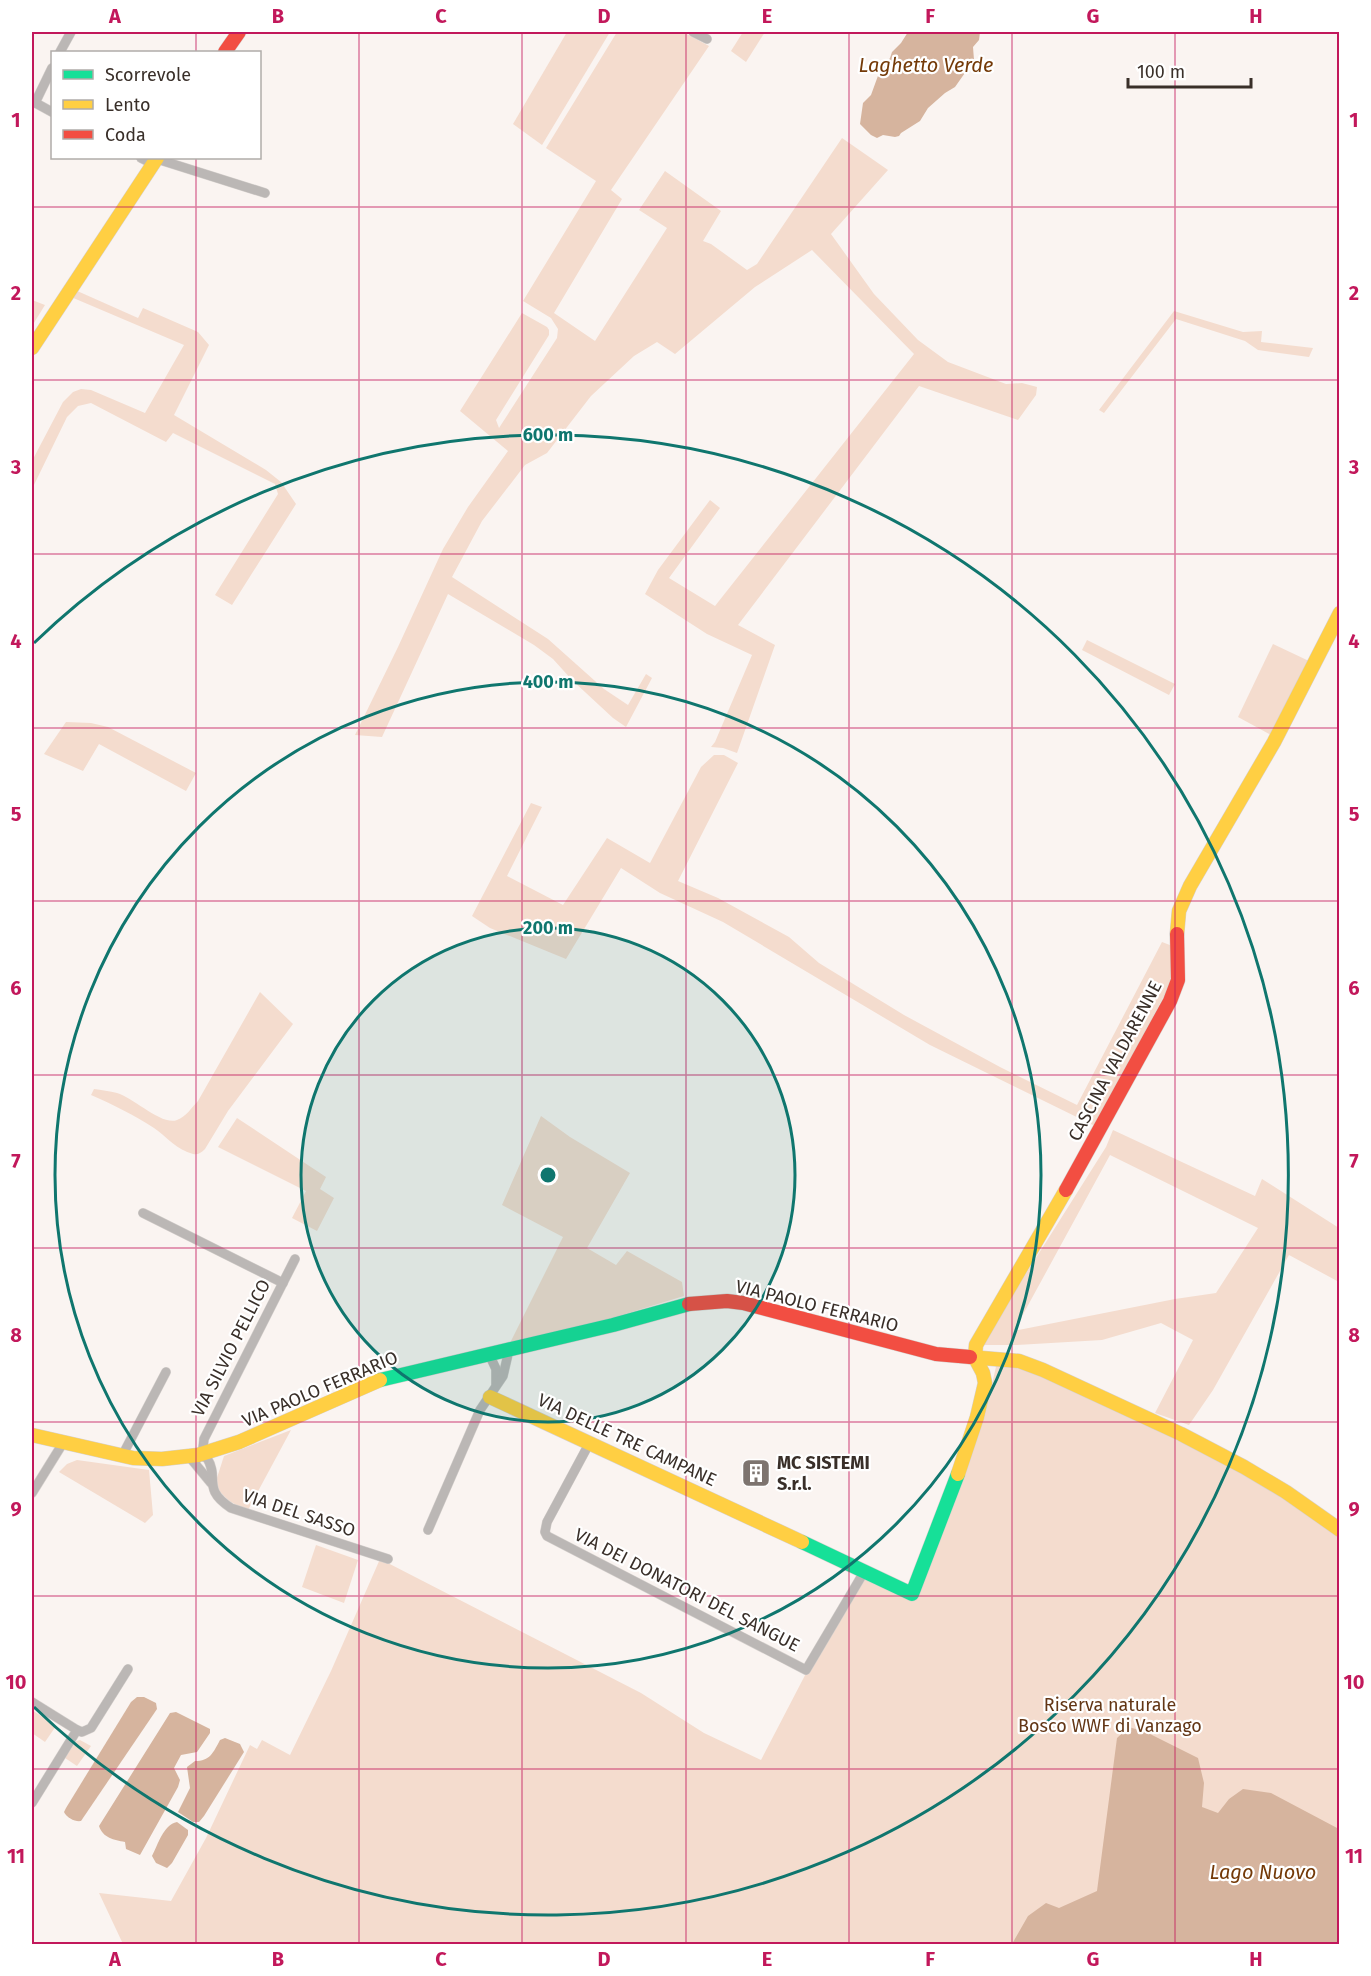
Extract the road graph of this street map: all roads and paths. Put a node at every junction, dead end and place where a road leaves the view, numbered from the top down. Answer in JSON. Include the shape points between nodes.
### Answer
{"nodes":[{"id":1,"x":71,"y":32,"type":"edge"},
{"id":2,"x":239,"y":32,"type":"edge"},
{"id":3,"x":693,"y":32,"type":"edge"},
{"id":4,"x":707,"y":39,"type":"dead end"},
{"id":5,"x":61,"y":51,"type":"edge"},
{"id":6,"x":226,"y":51,"type":"edge"},
{"id":7,"x":51,"y":70,"type":"edge"},
{"id":8,"x":33,"y":102,"type":"edge"},
{"id":9,"x":51,"y":111,"type":"edge"},
{"id":10,"x":152,"y":159,"type":"edge"},
{"id":11,"x":265,"y":193,"type":"dead end"},
{"id":12,"x":32,"y":348,"type":"edge"},
{"id":13,"x":1340,"y":613,"type":"edge"},
{"id":14,"x":143,"y":1213,"type":"dead end"},
{"id":15,"x":295,"y":1259,"type":"dead end"},
{"id":16,"x":283,"y":1283,"type":"junction"},
{"id":17,"x":509,"y":1350,"type":"junction"},
{"id":18,"x":489,"y":1354,"type":"junction"},
{"id":19,"x":975,"y":1358,"type":"junction"},
{"id":20,"x":166,"y":1372,"type":"dead end"},
{"id":21,"x":493,"y":1391,"type":"junction"},
{"id":22,"x":32,"y":1435,"type":"edge"},
{"id":23,"x":590,"y":1442,"type":"junction"},
{"id":24,"x":63,"y":1443,"type":"junction"},
{"id":25,"x":122,"y":1456,"type":"junction"},
{"id":26,"x":199,"y":1458,"type":"junction"},
{"id":27,"x":212,"y":1483,"type":"junction"},
{"id":28,"x":32,"y":1493,"type":"edge"},
{"id":29,"x":428,"y":1530,"type":"dead end"},
{"id":30,"x":1340,"y":1530,"type":"edge"},
{"id":31,"x":388,"y":1559,"type":"dead end"},
{"id":32,"x":864,"y":1572,"type":"junction"},
{"id":33,"x":128,"y":1669,"type":"dead end"},
{"id":34,"x":32,"y":1702,"type":"edge"},
{"id":35,"x":77,"y":1730,"type":"junction"},
{"id":36,"x":32,"y":1803,"type":"edge"}],
"edges":[{"from":1,"to":5,"type":"street"},
{"from":2,"to":6,"type":"street"},
{"from":3,"to":4,"type":"street"},
{"from":7,"to":8,"type":"street"},
{"from":8,"to":9,"type":"street"},
{"from":10,"to":11,"type":"street"},
{"from":10,"to":12,"type":"street"},
{"from":13,"to":19,"type":"street","name":"CASCINA VALDARENNE","via":[[1274,742],[1179,911],[1178,980],[1170,1001],[976,1345]]},
{"from":14,"to":16,"type":"street"},
{"from":15,"to":16,"type":"street","name":"VIA SILVIO PELLICO"},
{"from":16,"to":26,"type":"street","name":"VIA SILVIO PELLICO","via":[[204,1439]]},
{"from":17,"to":18,"type":"street","name":"VIA PAOLO FERRARIO"},
{"from":17,"to":19,"type":"street","name":"VIA PAOLO FERRARIO","via":[[695,1303],[726,1301],[936,1354]]},
{"from":17,"to":21,"type":"street","via":[[506,1368]]},
{"from":18,"to":21,"type":"street","via":[[496,1369]]},
{"from":18,"to":26,"type":"street","name":"VIA PAOLO FERRARIO","via":[[384,1378]]},
{"from":19,"to":30,"type":"street","name":"VIA PAOLO FERRARIO","via":[[1019,1361],[1181,1434],[1286,1492]]},
{"from":19,"to":32,"type":"street","name":"VIA DELLE TRE CAMPANE","via":[[984,1383],[977,1417],[913,1593]]},
{"from":20,"to":25,"type":"street"},
{"from":21,"to":23,"type":"street","name":"VIA DELLE TRE CAMPANE"},
{"from":21,"to":29,"type":"street","via":[[480,1410]]},
{"from":22,"to":24,"type":"street","name":"VIA PAOLO FERRARIO"},
{"from":23,"to":32,"type":"street","name":"VIA DELLE TRE CAMPANE"},
{"from":23,"to":32,"type":"street","name":"VIA DEI DONATORI DEL SANGUE","via":[[547,1522],[547,1536],[806,1670]]},
{"from":24,"to":25,"type":"street","name":"VIA PAOLO FERRARIO"},
{"from":24,"to":28,"type":"street"},
{"from":25,"to":26,"type":"street","name":"VIA PAOLO FERRARIO"},
{"from":26,"to":27,"type":"street"},
{"from":26,"to":27,"type":"street","name":"VIA DEL SASSO"},
{"from":27,"to":31,"type":"street","name":"VIA DEL SASSO","via":[[220,1499],[238,1511]]},
{"from":33,"to":35,"type":"street","via":[[90,1728]]},
{"from":34,"to":35,"type":"street"},
{"from":35,"to":36,"type":"street"}]}
